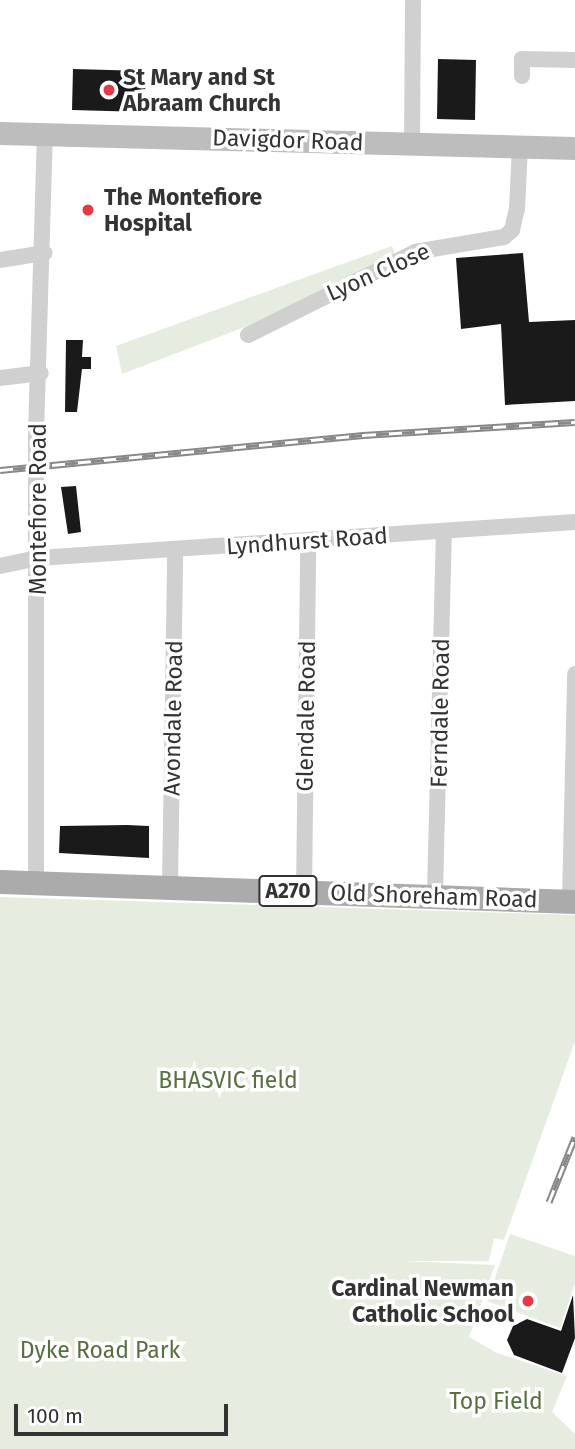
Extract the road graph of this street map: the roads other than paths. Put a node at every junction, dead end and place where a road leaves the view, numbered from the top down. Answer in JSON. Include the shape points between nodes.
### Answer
{"nodes":[{"id":1,"x":413,"y":0,"type":"edge"},
{"id":2,"x":575,"y":60,"type":"edge"},
{"id":3,"x":522,"y":76,"type":"dead end"},
{"id":4,"x":0,"y":133,"type":"edge"},
{"id":5,"x":46,"y":135,"type":"junction"},
{"id":6,"x":412,"y":145,"type":"junction"},
{"id":7,"x":520,"y":146,"type":"junction"},
{"id":8,"x":575,"y":148,"type":"edge"},
{"id":9,"x":44,"y":253,"type":"junction"},
{"id":10,"x":0,"y":260,"type":"edge"},
{"id":11,"x":248,"y":335,"type":"dead end"},
{"id":12,"x":41,"y":373,"type":"junction"},
{"id":13,"x":0,"y":378,"type":"edge"},
{"id":14,"x":575,"y":522,"type":"edge"},
{"id":15,"x":444,"y":531,"type":"junction"},
{"id":16,"x":308,"y":541,"type":"junction"},
{"id":17,"x":175,"y":550,"type":"junction"},
{"id":18,"x":38,"y":558,"type":"junction"},
{"id":19,"x":0,"y":566,"type":"edge"},
{"id":20,"x":575,"y":674,"type":"edge"},
{"id":21,"x":0,"y":881,"type":"edge"},
{"id":22,"x":36,"y":883,"type":"junction"},
{"id":23,"x":170,"y":886,"type":"junction"},
{"id":24,"x":304,"y":892,"type":"junction"},
{"id":25,"x":435,"y":895,"type":"junction"},
{"id":26,"x":572,"y":902,"type":"edge"}],
"edges":[{"from":1,"to":6,"type":"street"},
{"from":2,"to":3,"type":"street","via":[[522,59]]},
{"from":4,"to":5,"type":"main road","name":"Davigdor Road"},
{"from":5,"to":6,"type":"main road","name":"Davigdor Road"},
{"from":5,"to":9,"type":"street","name":"Montefiore Road"},
{"from":6,"to":7,"type":"main road","name":"Davigdor Road"},
{"from":7,"to":8,"type":"main road","name":"Davigdor Road"},
{"from":7,"to":11,"type":"street","name":"Lyon Close","via":[[517,209],[513,230],[504,237],[415,252]]},
{"from":9,"to":10,"type":"street"},
{"from":9,"to":12,"type":"street","name":"Montefiore Road"},
{"from":12,"to":13,"type":"street"},
{"from":12,"to":18,"type":"street","name":"Montefiore Road","bridge":true,"via":[[36,434]]},
{"from":14,"to":15,"type":"street","name":"Lyndhurst Road"},
{"from":15,"to":16,"type":"street","name":"Lyndhurst Road"},
{"from":15,"to":25,"type":"street","name":"Ferndale Road"},
{"from":16,"to":17,"type":"street","name":"Lyndhurst Road"},
{"from":16,"to":24,"type":"street","name":"Glendale Road"},
{"from":17,"to":18,"type":"street","name":"Lyndhurst Road"},
{"from":17,"to":23,"type":"street","name":"Avondale Road"},
{"from":18,"to":19,"type":"street","name":"Lyndhurst Road"},
{"from":18,"to":22,"type":"street","name":"Montefiore Road"},
{"from":20,"to":26,"type":"street"},
{"from":21,"to":22,"type":"main road","name":"Old Shoreham Road","number":"A270"},
{"from":22,"to":23,"type":"main road","name":"Old Shoreham Road","number":"A270"},
{"from":23,"to":24,"type":"main road","name":"Old Shoreham Road","number":"A270"},
{"from":24,"to":25,"type":"main road","name":"Old Shoreham Road","number":"A270"},
{"from":25,"to":26,"type":"main road","name":"Old Shoreham Road","number":"A270"}]}
